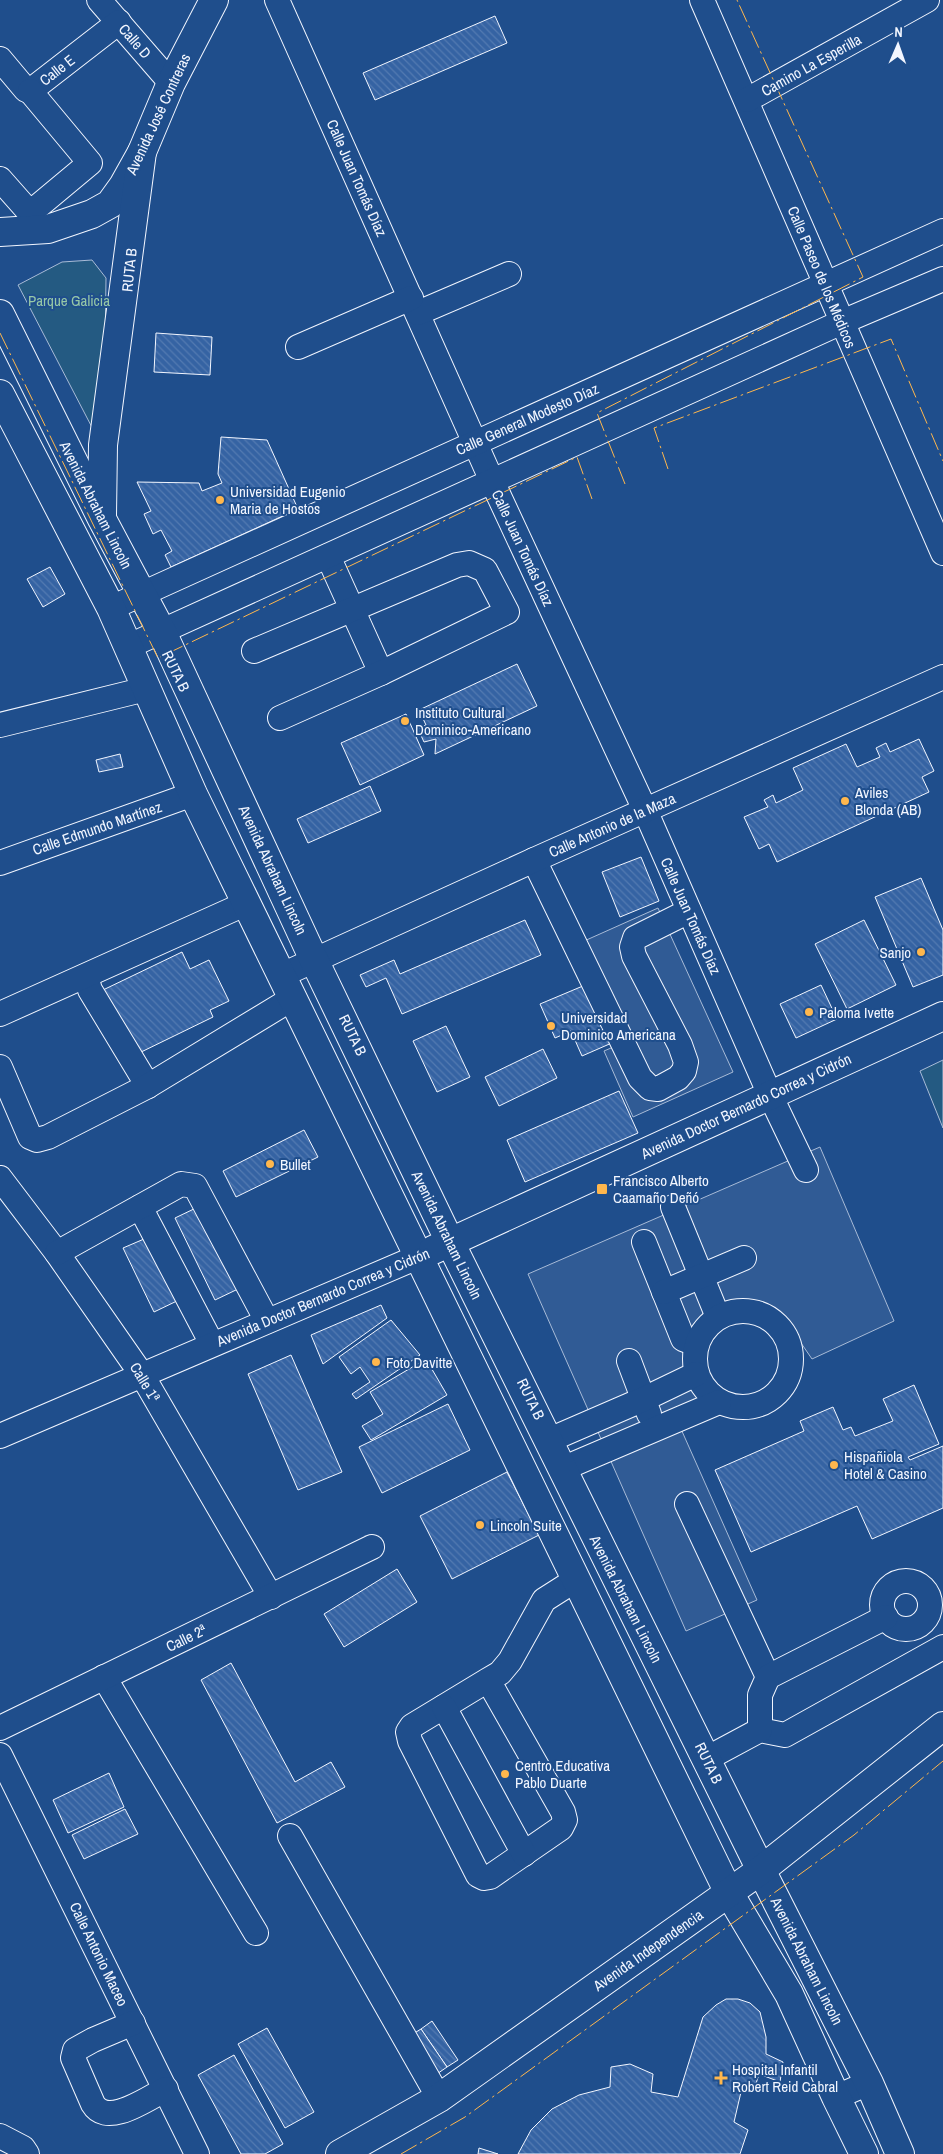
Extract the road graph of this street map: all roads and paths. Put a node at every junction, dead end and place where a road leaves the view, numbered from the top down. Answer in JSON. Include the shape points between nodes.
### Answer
{"nodes":[{"id":1,"x":99,"y":0,"type":"edge"},
{"id":2,"x":214,"y":0,"type":"edge"},
{"id":3,"x":277,"y":0,"type":"edge"},
{"id":4,"x":702,"y":0,"type":"edge"},
{"id":5,"x":927,"y":0,"type":"edge"},
{"id":6,"x":119,"y":22,"type":"junction"},
{"id":7,"x":0,"y":59,"type":"edge"},
{"id":8,"x":171,"y":83,"type":"junction"},
{"id":9,"x":15,"y":87,"type":"edge"},
{"id":10,"x":747,"y":100,"type":"junction"},
{"id":11,"x":141,"y":159,"type":"junction"},
{"id":12,"x":0,"y":179,"type":"edge"},
{"id":13,"x":943,"y":231,"type":"edge"},
{"id":14,"x":0,"y":232,"type":"edge"},
{"id":15,"x":509,"y":274,"type":"dead end"},
{"id":16,"x":943,"y":279,"type":"edge"},
{"id":17,"x":825,"y":284,"type":"junction"},
{"id":18,"x":415,"y":305,"type":"junction"},
{"id":19,"x":0,"y":314,"type":"edge"},
{"id":20,"x":842,"y":322,"type":"junction"},
{"id":21,"x":298,"y":347,"type":"dead end"},
{"id":22,"x":0,"y":394,"type":"edge"},
{"id":23,"x":475,"y":443,"type":"junction"},
{"id":24,"x":492,"y":481,"type":"junction"},
{"id":25,"x":102,"y":520,"type":"junction"},
{"id":26,"x":943,"y":554,"type":"edge"},
{"id":27,"x":328,"y":556,"type":"junction"},
{"id":28,"x":143,"y":595,"type":"junction"},
{"id":29,"x":111,"y":608,"type":"junction"},
{"id":30,"x":352,"y":610,"type":"junction"},
{"id":31,"x":162,"y":632,"type":"junction"},
{"id":32,"x":127,"y":647,"type":"junction"},
{"id":33,"x":254,"y":651,"type":"dead end"},
{"id":34,"x":381,"y":673,"type":"junction"},
{"id":35,"x":943,"y":677,"type":"edge"},
{"id":36,"x":146,"y":690,"type":"junction"},
{"id":37,"x":280,"y":718,"type":"dead end"},
{"id":38,"x":0,"y":725,"type":"edge"},
{"id":39,"x":193,"y":794,"type":"junction"},
{"id":40,"x":645,"y":810,"type":"junction"},
{"id":41,"x":534,"y":860,"type":"junction"},
{"id":42,"x":0,"y":862,"type":"edge"},
{"id":43,"x":247,"y":903,"type":"junction"},
{"id":44,"x":689,"y":910,"type":"junction"},
{"id":45,"x":315,"y":962,"type":"junction"},
{"id":46,"x":86,"y":976,"type":"junction"},
{"id":47,"x":288,"y":987,"type":"junction"},
{"id":48,"x":0,"y":1014,"type":"edge"},
{"id":49,"x":943,"y":1016,"type":"edge"},
{"id":50,"x":0,"y":1067,"type":"edge"},
{"id":51,"x":148,"y":1086,"type":"junction"},
{"id":52,"x":770,"y":1094,"type":"junction"},
{"id":53,"x":806,"y":1170,"type":"dead end"},
{"id":54,"x":0,"y":1178,"type":"edge"},
{"id":55,"x":140,"y":1207,"type":"junction"},
{"id":56,"x":673,"y":1207,"type":"dead end"},
{"id":57,"x":450,"y":1242,"type":"junction"},
{"id":58,"x":644,"y":1242,"type":"dead end"},
{"id":59,"x":57,"y":1252,"type":"junction"},
{"id":60,"x":420,"y":1256,"type":"junction"},
{"id":61,"x":744,"y":1258,"type":"dead end"},
{"id":62,"x":702,"y":1276,"type":"junction"},
{"id":63,"x":664,"y":1292,"type":"junction"},
{"id":64,"x":718,"y":1317,"type":"junction"},
{"id":65,"x":268,"y":1321,"type":"junction"},
{"id":66,"x":212,"y":1344,"type":"junction"},
{"id":67,"x":696,"y":1344,"type":"junction"},
{"id":68,"x":628,"y":1361,"type":"dead end"},
{"id":69,"x":142,"y":1374,"type":"junction"},
{"id":70,"x":696,"y":1374,"type":"junction"},
{"id":71,"x":644,"y":1399,"type":"junction"},
{"id":72,"x":719,"y":1402,"type":"junction"},
{"id":73,"x":654,"y":1430,"type":"junction"},
{"id":74,"x":0,"y":1436,"type":"edge"},
{"id":75,"x":547,"y":1441,"type":"junction"},
{"id":76,"x":562,"y":1470,"type":"junction"},
{"id":77,"x":687,"y":1504,"type":"dead end"},
{"id":78,"x":372,"y":1547,"type":"dead end"},
{"id":79,"x":577,"y":1579,"type":"junction"},
{"id":80,"x":271,"y":1597,"type":"junction"},
{"id":81,"x":928,"y":1614,"type":"junction"},
{"id":82,"x":886,"y":1617,"type":"junction"},
{"id":83,"x":943,"y":1639,"type":"edge"},
{"id":84,"x":943,"y":1647,"type":"edge"},
{"id":85,"x":104,"y":1677,"type":"junction"},
{"id":86,"x":768,"y":1677,"type":"junction"},
{"id":87,"x":488,"y":1680,"type":"junction"},
{"id":88,"x":444,"y":1707,"type":"junction"},
{"id":89,"x":943,"y":1726,"type":"edge"},
{"id":90,"x":0,"y":1728,"type":"edge"},
{"id":91,"x":760,"y":1730,"type":"junction"},
{"id":92,"x":0,"y":1754,"type":"edge"},
{"id":93,"x":706,"y":1759,"type":"junction"},
{"id":94,"x":290,"y":1836,"type":"dead end"},
{"id":95,"x":524,"y":1854,"type":"junction"},
{"id":96,"x":761,"y":1870,"type":"junction"},
{"id":97,"x":729,"y":1892,"type":"junction"},
{"id":98,"x":256,"y":1933,"type":"dead end"},
{"id":99,"x":133,"y":2023,"type":"junction"},
{"id":100,"x":869,"y":2083,"type":"junction"},
{"id":101,"x":166,"y":2089,"type":"junction"},
{"id":102,"x":836,"y":2097,"type":"junction"},
{"id":103,"x":439,"y":2098,"type":"junction"},
{"id":104,"x":0,"y":2136,"type":"edge"},
{"id":105,"x":27,"y":2154,"type":"edge"},
{"id":106,"x":198,"y":2154,"type":"edge"},
{"id":107,"x":340,"y":2154,"type":"edge"},
{"id":108,"x":864,"y":2154,"type":"edge"},
{"id":109,"x":900,"y":2154,"type":"edge"}],
"edges":[{"from":1,"to":6,"type":"street","name":"Calle D"},
{"from":2,"to":8,"type":"main road","name":"Avenida José Contreras"},
{"from":3,"to":18,"type":"street","name":"Calle Juan Tomás Díaz"},
{"from":4,"to":10,"type":"street","name":"Calle Paseo de los Médicos"},
{"from":5,"to":10,"type":"street","name":"Camino La Esperilla"},
{"from":6,"to":8,"type":"street","name":"Calle D"},
{"from":6,"to":9,"type":"street","name":"Calle E"},
{"from":7,"to":9,"type":"street","name":"Calle E"},
{"from":8,"to":11,"type":"main road","name":"Avenida José Contreras"},
{"from":9,"to":12,"type":"street","via":[[90,162],[30,213]]},
{"from":10,"to":17,"type":"street","name":"Calle Paseo de los Médicos"},
{"from":11,"to":14,"type":"main road","name":"Avenida José Contreras","via":[[110,204],[92,214],[48,229]]},
{"from":11,"to":25,"type":"main road","via":[[103,445]]},
{"from":13,"to":17,"type":"street","name":"Calle General Modesto Díaz"},
{"from":15,"to":18,"type":"street"},
{"from":16,"to":20,"type":"street"},
{"from":17,"to":20,"type":"street","name":"Calle Paseo de los Médicos"},
{"from":17,"to":23,"type":"street","name":"Calle General Modesto Díaz"},
{"from":18,"to":21,"type":"street"},
{"from":18,"to":23,"type":"street","name":"Calle Juan Tomás Díaz"},
{"from":19,"to":25,"type":"main road","name":"Avenida Abraham Lincoln"},
{"from":20,"to":24,"type":"street"},
{"from":20,"to":26,"type":"street","name":"Calle Paseo de los Médicos"},
{"from":22,"to":29,"type":"main road","name":"Avenida Abraham Lincoln"},
{"from":23,"to":24,"type":"street","name":"Calle Juan Tomás Díaz"},
{"from":23,"to":28,"type":"street","name":"Calle General Modesto Díaz"},
{"from":24,"to":27,"type":"street"},
{"from":24,"to":40,"type":"street","name":"Calle Juan Tomás Díaz"},
{"from":25,"to":28,"type":"main road","name":"Avenida Abraham Lincoln"},
{"from":25,"to":93,"type":"street","name":"RUTA B"},
{"from":27,"to":30,"type":"street"},
{"from":27,"to":31,"type":"street"},
{"from":28,"to":29,"type":"street","name":"Calle General Modesto Díaz"},
{"from":28,"to":31,"type":"main road","name":"Avenida Abraham Lincoln"},
{"from":29,"to":32,"type":"main road","name":"Avenida Abraham Lincoln"},
{"from":30,"to":33,"type":"street"},
{"from":30,"to":34,"type":"street"},
{"from":30,"to":34,"type":"street","via":[[457,565],[469,563],[485,570],[507,612]]},
{"from":31,"to":32,"type":"street"},
{"from":31,"to":45,"type":"main road","name":"Avenida Abraham Lincoln"},
{"from":32,"to":36,"type":"main road","name":"Avenida Abraham Lincoln"},
{"from":34,"to":37,"type":"street"},
{"from":35,"to":40,"type":"street","name":"Calle Antonio de la Maza"},
{"from":36,"to":38,"type":"street"},
{"from":36,"to":39,"type":"main road","name":"Avenida Abraham Lincoln"},
{"from":39,"to":42,"type":"street","name":"Calle Edmundo Martínez"},
{"from":39,"to":43,"type":"main road","name":"Avenida Abraham Lincoln"},
{"from":40,"to":41,"type":"street","name":"Calle Antonio de la Maza"},
{"from":40,"to":44,"type":"street","name":"Calle Juan Tomás Díaz"},
{"from":41,"to":44,"type":"street","via":[[640,1078],[650,1088],[658,1089],[678,1078],[686,1062],[632,947],[636,938]]},
{"from":41,"to":45,"type":"street","name":"Calle Antonio de la Maza"},
{"from":43,"to":46,"type":"street"},
{"from":43,"to":47,"type":"main road","name":"Avenida Abraham Lincoln"},
{"from":44,"to":52,"type":"street","name":"Calle Juan Tomás Díaz"},
{"from":45,"to":47,"type":"street","name":"Calle Antonio de la Maza"},
{"from":45,"to":57,"type":"main road","name":"Avenida Abraham Lincoln"},
{"from":46,"to":48,"type":"street"},
{"from":46,"to":51,"type":"street","via":[[90,990]]},
{"from":47,"to":51,"type":"street","name":"Calle Antonio de la Maza"},
{"from":47,"to":60,"type":"main road","name":"Avenida Abraham Lincoln"},
{"from":49,"to":52,"type":"main road","name":"Avenida Doctor Bernardo Correa y Cidrón"},
{"from":50,"to":51,"type":"street","name":"Calle Antonio de la Maza","via":[[30,1137],[37,1140]]},
{"from":52,"to":53,"type":"street","name":"Calle Juan Tomás Díaz"},
{"from":52,"to":57,"type":"main road","name":"Avenida Doctor Bernardo Correa y Cidrón"},
{"from":54,"to":59,"type":"street","name":"Calle 1ª"},
{"from":55,"to":59,"type":"street"},
{"from":55,"to":65,"type":"street","via":[[181,1184],[195,1186]]},
{"from":55,"to":66,"type":"street"},
{"from":56,"to":62,"type":"street"},
{"from":57,"to":60,"type":"main road","name":"Avenida Doctor Bernardo Correa y Cidrón"},
{"from":57,"to":75,"type":"main road","name":"Avenida Abraham Lincoln"},
{"from":58,"to":63,"type":"street"},
{"from":59,"to":69,"type":"street","name":"Calle 1ª"},
{"from":60,"to":65,"type":"street","name":"Avenida Doctor Bernardo Correa y Cidrón"},
{"from":60,"to":79,"type":"main road","name":"Avenida Abraham Lincoln"},
{"from":61,"to":62,"type":"street"},
{"from":62,"to":63,"type":"street"},
{"from":62,"to":64,"type":"street"},
{"from":63,"to":67,"type":"street","via":[[683,1338]]},
{"from":64,"to":67,"type":"street","via":[[705,1328]]},
{"from":64,"to":72,"type":"street","via":[[732,1312],[763,1310],[785,1334],[791,1349],[791,1367],[785,1385],[772,1398],[755,1406],[737,1408]]},
{"from":65,"to":66,"type":"street","name":"Avenida Doctor Bernardo Correa y Cidrón"},
{"from":66,"to":69,"type":"street","name":"Avenida Doctor Bernardo Correa y Cidrón"},
{"from":67,"to":70,"type":"street"},
{"from":68,"to":71,"type":"street"},
{"from":69,"to":74,"type":"street","name":"Avenida Doctor Bernardo Correa y Cidrón"},
{"from":69,"to":80,"type":"street","name":"Calle 1ª"},
{"from":70,"to":71,"type":"street"},
{"from":70,"to":72,"type":"street","via":[[705,1390]]},
{"from":71,"to":73,"type":"street"},
{"from":71,"to":75,"type":"street"},
{"from":72,"to":73,"type":"street"},
{"from":73,"to":76,"type":"street"},
{"from":75,"to":76,"type":"main road","name":"Avenida Abraham Lincoln"},
{"from":76,"to":93,"type":"main road","name":"Avenida Abraham Lincoln"},
{"from":77,"to":86,"type":"street"},
{"from":78,"to":80,"type":"street","name":"Calle 2ª"},
{"from":79,"to":87,"type":"street","via":[[544,1600],[510,1661],[500,1673]]},
{"from":79,"to":97,"type":"main road","name":"Avenida Abraham Lincoln"},
{"from":80,"to":85,"type":"street","name":"Calle 2ª"},
{"from":81,"to":82,"type":"street","via":[[919,1626],[904,1629],[890,1623]]},
{"from":81,"to":82,"type":"street","via":[[930,1600],[927,1593],[916,1583],[901,1582],[884,1595]]},
{"from":81,"to":83,"type":"street"},
{"from":82,"to":86,"type":"street"},
{"from":84,"to":91,"type":"street","via":[[785,1735]]},
{"from":85,"to":90,"type":"street","name":"Calle 2ª"},
{"from":85,"to":98,"type":"street"},
{"from":86,"to":91,"type":"street","via":[[760,1695]]},
{"from":87,"to":88,"type":"street"},
{"from":87,"to":95,"type":"street","via":[[565,1820],[562,1828]]},
{"from":88,"to":95,"type":"street"},
{"from":88,"to":95,"type":"street","via":[[412,1726],[408,1732],[478,1875],[490,1877]]},
{"from":89,"to":96,"type":"main road","name":"Avenida Independencia"},
{"from":91,"to":93,"type":"street"},
{"from":92,"to":99,"type":"street","name":"Calle Antonio Maceo"},
{"from":93,"to":96,"type":"street","name":"RUTA B"},
{"from":94,"to":103,"type":"street"},
{"from":96,"to":97,"type":"main road","name":"Avenida Independencia"},
{"from":96,"to":100,"type":"main road","name":"Avenida Abraham Lincoln"},
{"from":97,"to":102,"type":"main road","name":"Avenida Abraham Lincoln","via":[[789,1994]]},
{"from":97,"to":103,"type":"main road","name":"Avenida Independencia"},
{"from":99,"to":101,"type":"street","name":"Calle Antonio Maceo"},
{"from":99,"to":101,"type":"street","via":[[75,2050],[73,2058],[93,2104],[97,2111],[117,2113]]},
{"from":100,"to":102,"type":"street"},
{"from":100,"to":109,"type":"main road","name":"Avenida Abraham Lincoln"},
{"from":101,"to":106,"type":"street","name":"Calle Antonio Maceo"},
{"from":102,"to":108,"type":"main road","name":"Avenida Abraham Lincoln"},
{"from":103,"to":107,"type":"main road","name":"Avenida Independencia"},
{"from":104,"to":105,"type":"street","via":[[23,2148]]}]}
